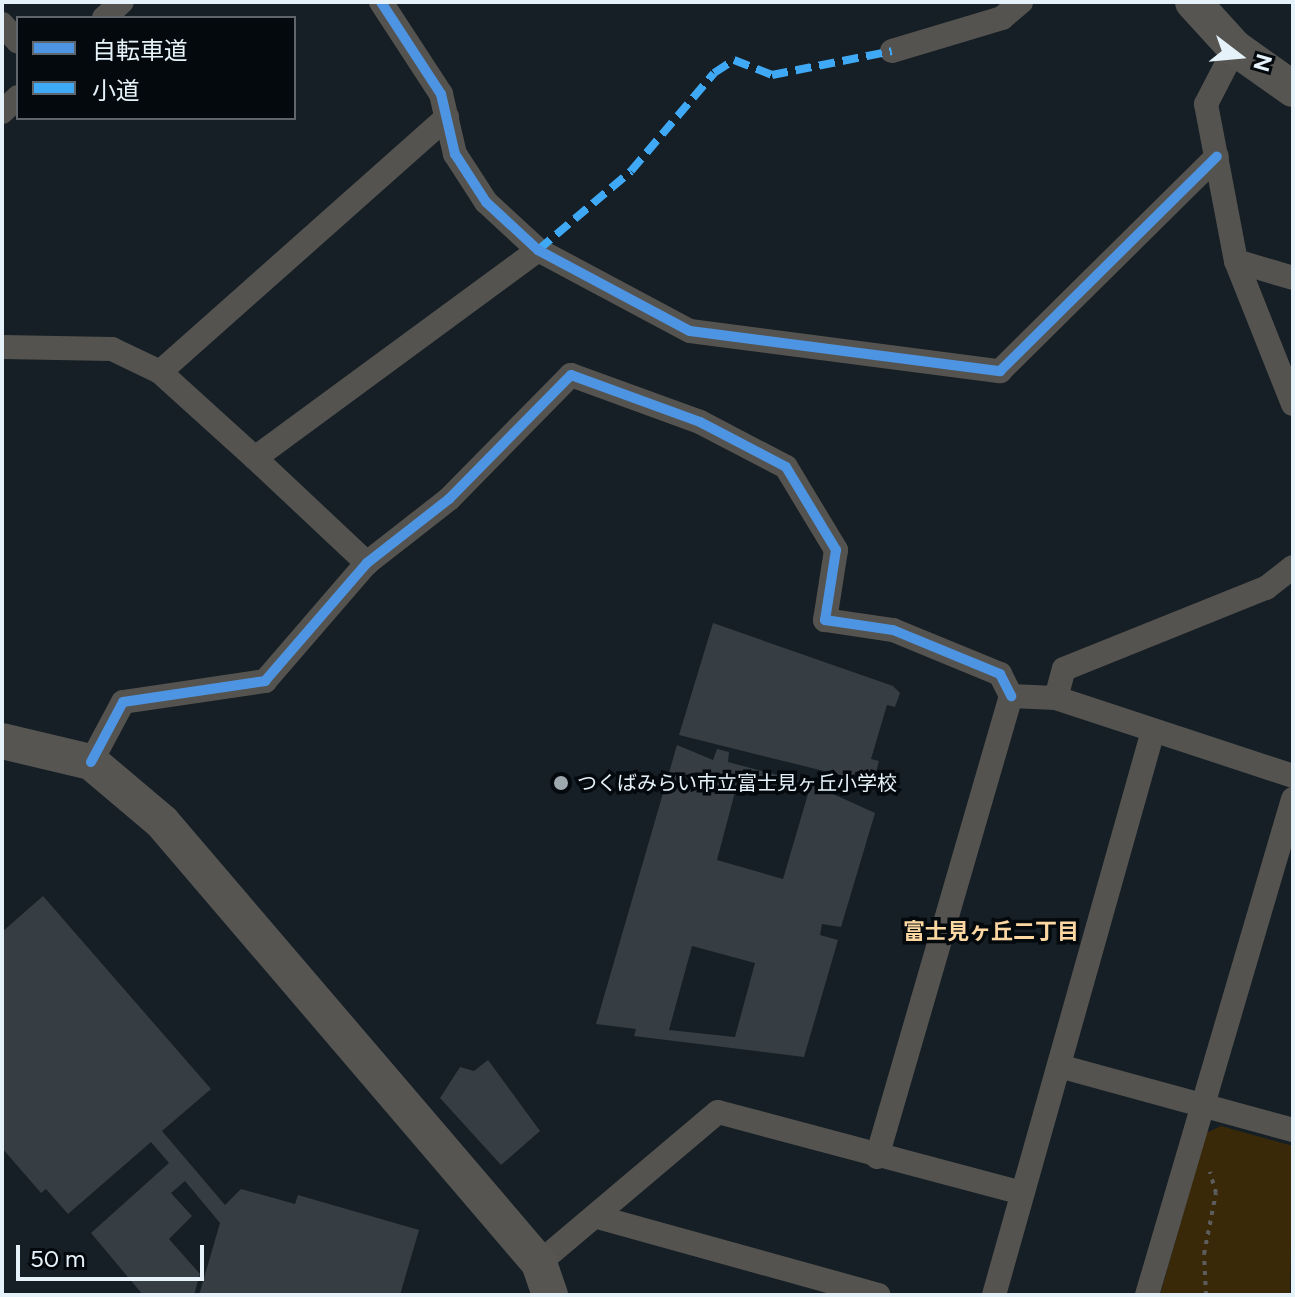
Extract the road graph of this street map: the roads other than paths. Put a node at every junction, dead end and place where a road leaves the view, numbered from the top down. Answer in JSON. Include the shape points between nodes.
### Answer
{"nodes":[{"id":1,"x":122,"y":2,"type":"edge"},
{"id":2,"x":381,"y":2,"type":"edge"},
{"id":3,"x":1021,"y":2,"type":"edge"},
{"id":4,"x":1193,"y":2,"type":"edge"},
{"id":5,"x":106,"y":16,"type":"edge"},
{"id":6,"x":2,"y":24,"type":"edge"},
{"id":7,"x":16,"y":40,"type":"edge"},
{"id":8,"x":1235,"y":48,"type":"junction"},
{"id":9,"x":892,"y":51,"type":"dead end"},
{"id":10,"x":1293,"y":89,"type":"edge"},
{"id":11,"x":447,"y":117,"type":"junction"},
{"id":12,"x":1217,"y":156,"type":"junction"},
{"id":13,"x":538,"y":250,"type":"junction"},
{"id":14,"x":1236,"y":261,"type":"junction"},
{"id":15,"x":1293,"y":278,"type":"edge"},
{"id":16,"x":2,"y":347,"type":"edge"},
{"id":17,"x":160,"y":372,"type":"junction"},
{"id":18,"x":1293,"y":404,"type":"edge"},
{"id":19,"x":255,"y":458,"type":"junction"},
{"id":20,"x":367,"y":563,"type":"junction"},
{"id":21,"x":1293,"y":567,"type":"edge"},
{"id":22,"x":1011,"y":696,"type":"junction"},
{"id":23,"x":1056,"y":698,"type":"junction"},
{"id":24,"x":1153,"y":731,"type":"junction"},
{"id":25,"x":2,"y":741,"type":"edge"},
{"id":26,"x":91,"y":762,"type":"junction"},
{"id":27,"x":1293,"y":776,"type":"edge"},
{"id":28,"x":1293,"y":799,"type":"edge"},
{"id":29,"x":1059,"y":1066,"type":"junction"},
{"id":30,"x":1201,"y":1106,"type":"junction"},
{"id":31,"x":1293,"y":1130,"type":"edge"},
{"id":32,"x":877,"y":1157,"type":"junction"},
{"id":33,"x":1022,"y":1193,"type":"junction"},
{"id":34,"x":601,"y":1218,"type":"junction"},
{"id":35,"x":545,"y":1279,"type":"edge"},
{"id":36,"x":879,"y":1295,"type":"edge"},
{"id":37,"x":994,"y":1295,"type":"edge"},
{"id":38,"x":1147,"y":1295,"type":"edge"}],
"edges":[{"from":1,"to":5,"type":"street"},
{"from":2,"to":11,"type":"street","via":[[441,94]]},
{"from":3,"to":9,"type":"street","via":[[988,24]]},
{"from":4,"to":8,"type":"street"},
{"from":6,"to":7,"type":"street"},
{"from":8,"to":10,"type":"street"},
{"from":8,"to":12,"type":"street","via":[[1206,104]]},
{"from":11,"to":13,"type":"street","via":[[455,154],[486,202]]},
{"from":11,"to":17,"type":"street"},
{"from":12,"to":13,"type":"street","via":[[1000,371],[690,331]]},
{"from":12,"to":14,"type":"street"},
{"from":13,"to":19,"type":"street"},
{"from":14,"to":15,"type":"street"},
{"from":14,"to":18,"type":"street"},
{"from":16,"to":17,"type":"street","via":[[112,349]]},
{"from":17,"to":19,"type":"street"},
{"from":19,"to":20,"type":"street"},
{"from":20,"to":22,"type":"street","via":[[449,499],[571,375],[700,422],[786,467],[836,550],[825,620],[906,635],[1000,674]]},
{"from":20,"to":26,"type":"street","via":[[265,681],[123,702]]},
{"from":21,"to":23,"type":"street","via":[[1266,588],[1064,669]]},
{"from":22,"to":23,"type":"street"},
{"from":22,"to":32,"type":"street"},
{"from":23,"to":24,"type":"street"},
{"from":24,"to":27,"type":"street"},
{"from":24,"to":29,"type":"street"},
{"from":25,"to":26,"type":"street"},
{"from":26,"to":35,"type":"street","via":[[162,822]]},
{"from":28,"to":30,"type":"street"},
{"from":29,"to":30,"type":"street"},
{"from":29,"to":33,"type":"street"},
{"from":30,"to":31,"type":"street"},
{"from":30,"to":38,"type":"street"},
{"from":32,"to":33,"type":"street"},
{"from":32,"to":34,"type":"street","via":[[718,1112]]},
{"from":33,"to":37,"type":"street"},
{"from":34,"to":35,"type":"street"},
{"from":34,"to":36,"type":"street"}]}
